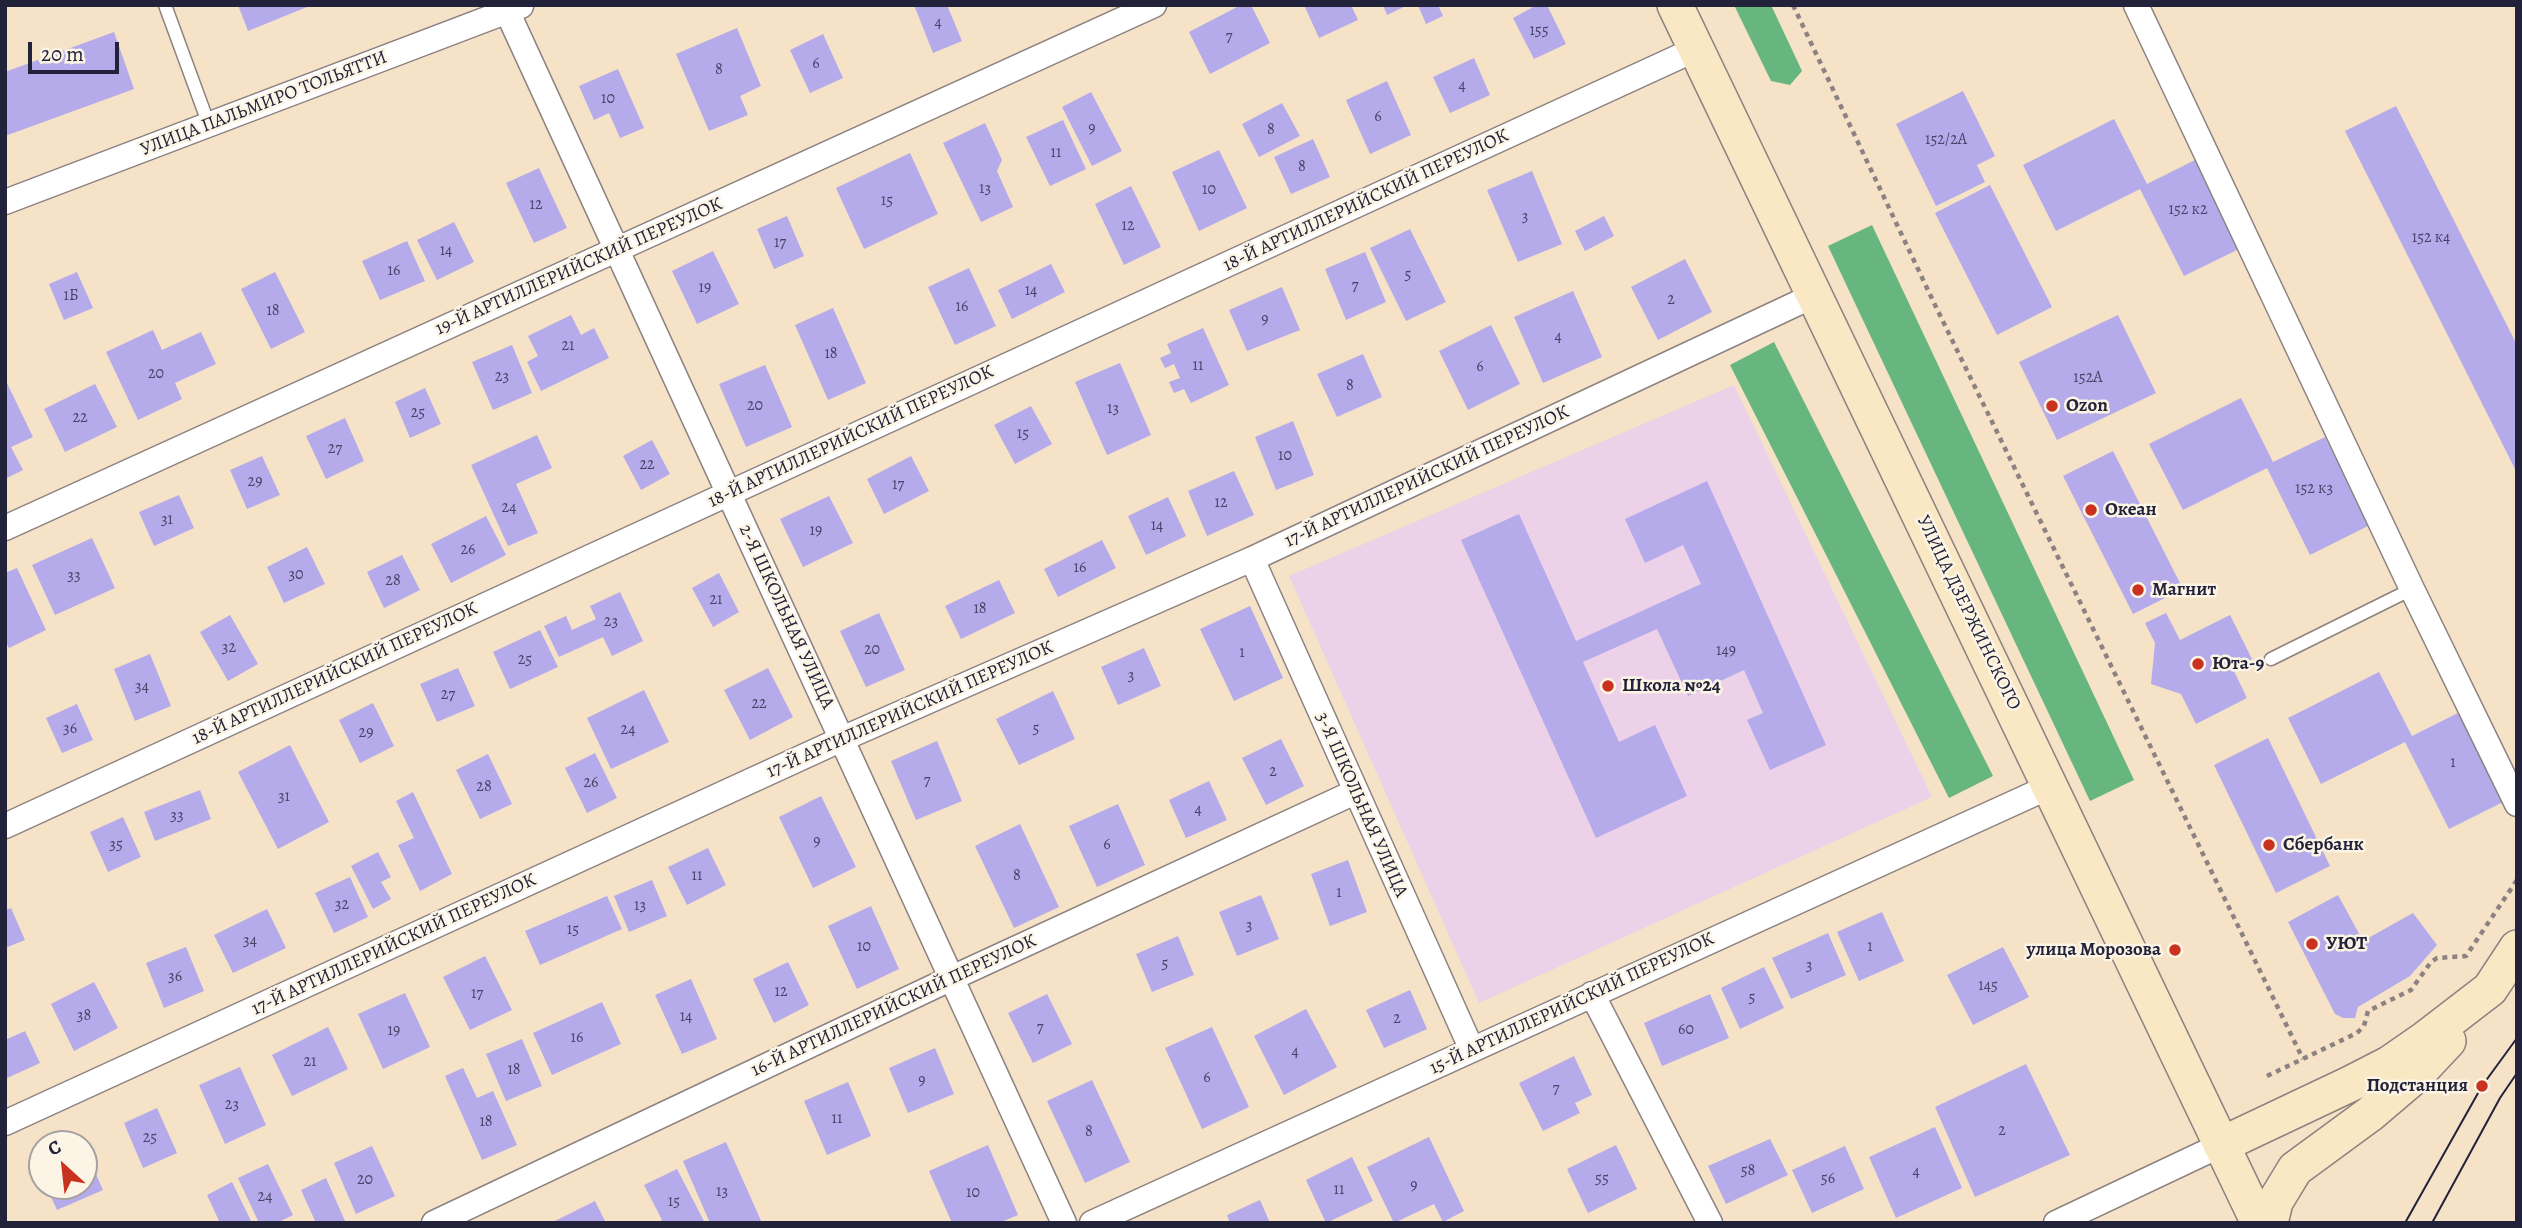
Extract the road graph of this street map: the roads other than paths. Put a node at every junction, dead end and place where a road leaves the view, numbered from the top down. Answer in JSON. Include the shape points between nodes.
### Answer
{"nodes":[{"id":1,"x":165,"y":5,"type":"edge"},
{"id":2,"x":1154,"y":5,"type":"edge"},
{"id":3,"x":1675,"y":5,"type":"edge"},
{"id":4,"x":2136,"y":5,"type":"edge"},
{"id":5,"x":512,"y":7,"type":"edge"},
{"id":6,"x":1696,"y":49,"type":"junction"},
{"id":7,"x":209,"y":125,"type":"junction"},
{"id":8,"x":5,"y":202,"type":"edge"},
{"id":9,"x":617,"y":250,"type":"junction"},
{"id":10,"x":1815,"y":295,"type":"junction"},
{"id":11,"x":729,"y":493,"type":"junction"},
{"id":12,"x":5,"y":528,"type":"edge"},
{"id":13,"x":1252,"y":559,"type":"junction"},
{"id":14,"x":2412,"y":589,"type":"junction"},
{"id":15,"x":2271,"y":659,"type":"dead end"},
{"id":16,"x":842,"y":739,"type":"junction"},
{"id":17,"x":2051,"y":786,"type":"junction"},
{"id":18,"x":1355,"y":792,"type":"junction"},
{"id":19,"x":2517,"y":804,"type":"edge"},
{"id":20,"x":5,"y":826,"type":"edge"},
{"id":21,"x":2517,"y":948,"type":"edge"},
{"id":22,"x":952,"y":978,"type":"junction"},
{"id":23,"x":2490,"y":989,"type":"junction"},
{"id":24,"x":1592,"y":995,"type":"junction"},
{"id":25,"x":1472,"y":1050,"type":"junction"},
{"id":26,"x":5,"y":1123,"type":"edge"},
{"id":27,"x":2221,"y":1145,"type":"junction"},
{"id":28,"x":434,"y":1223,"type":"edge"},
{"id":29,"x":1064,"y":1223,"type":"edge"},
{"id":30,"x":1092,"y":1223,"type":"edge"},
{"id":31,"x":1710,"y":1223,"type":"edge"},
{"id":32,"x":2056,"y":1223,"type":"edge"},
{"id":33,"x":2259,"y":1223,"type":"edge"},
{"id":34,"x":2270,"y":1223,"type":"edge"}],
"edges":[{"from":1,"to":7,"type":"lane"},
{"from":2,"to":9,"type":"street","name":"19-Й АРТИЛЛЕРИЙСКИЙ ПЕРЕУЛОК"},
{"from":3,"to":6,"type":"main road","name":"УЛИЦА ДЗЕРЖИНСКОГО"},
{"from":4,"to":14,"type":"street"},
{"from":5,"to":7,"type":"street","name":"УЛИЦА ПАЛЬМИРО ТОЛЬЯТТИ"},
{"from":5,"to":9,"type":"street","name":"2-Я ШКОЛЬНАЯ УЛИЦА"},
{"from":6,"to":10,"type":"main road","name":"УЛИЦА ДЗЕРЖИНСКОГО"},
{"from":6,"to":11,"type":"street","name":"18-Й АРТИЛЛЕРИЙСКИЙ ПЕРЕУЛОК"},
{"from":7,"to":8,"type":"street","name":"УЛИЦА ПАЛЬМИРО ТОЛЬЯТТИ"},
{"from":9,"to":11,"type":"street","name":"2-Я ШКОЛЬНАЯ УЛИЦА"},
{"from":9,"to":12,"type":"street","name":"19-Й АРТИЛЛЕРИЙСКИЙ ПЕРЕУЛОК"},
{"from":10,"to":13,"type":"street","name":"17-Й АРТИЛЛЕРИЙСКИЙ ПЕРЕУЛОК"},
{"from":10,"to":17,"type":"main road","name":"УЛИЦА ДЗЕРЖИНСКОГО"},
{"from":11,"to":16,"type":"street","name":"2-Я ШКОЛЬНАЯ УЛИЦА"},
{"from":11,"to":20,"type":"street","name":"18-Й АРТИЛЛЕРИЙСКИЙ ПЕРЕУЛОК"},
{"from":13,"to":16,"type":"street","name":"17-Й АРТИЛЛЕРИЙСКИЙ ПЕРЕУЛОК"},
{"from":13,"to":18,"type":"street","name":"3-Я ШКОЛЬНАЯ УЛИЦА"},
{"from":14,"to":15,"type":"lane"},
{"from":14,"to":19,"type":"street"},
{"from":16,"to":22,"type":"street","name":"2-Я ШКОЛЬНАЯ УЛИЦА"},
{"from":16,"to":26,"type":"street","name":"17-Й АРТИЛЛЕРИЙСКИЙ ПЕРЕУЛОК"},
{"from":17,"to":24,"type":"street","name":"15-Й АРТИЛЛЕРИЙСКИЙ ПЕРЕУЛОК"},
{"from":17,"to":27,"type":"main road","name":"УЛИЦА ДЗЕРЖИНСКОГО"},
{"from":18,"to":22,"type":"street","name":"16-Й АРТИЛЛЕРИЙСКИЙ ПЕРЕУЛОК"},
{"from":18,"to":25,"type":"street","name":"3-Я ШКОЛЬНАЯ УЛИЦА"},
{"from":21,"to":23,"type":"main road"},
{"from":22,"to":28,"type":"street","name":"16-Й АРТИЛЛЕРИЙСКИЙ ПЕРЕУЛОК"},
{"from":22,"to":29,"type":"street","name":"2-Я ШКОЛЬНАЯ УЛИЦА"},
{"from":23,"to":27,"type":"main road","via":[[2389,1064]]},
{"from":23,"to":34,"type":"main road","via":[[2417,1074],[2295,1169]]},
{"from":24,"to":25,"type":"street","name":"15-Й АРТИЛЛЕРИЙСКИЙ ПЕРЕУЛОК"},
{"from":24,"to":31,"type":"street"},
{"from":25,"to":30,"type":"street","name":"15-Й АРТИЛЛЕРИЙСКИЙ ПЕРЕУЛОК"},
{"from":27,"to":32,"type":"street"},
{"from":27,"to":33,"type":"main road","name":"УЛИЦА ДЗЕРЖИНСКОГО"}]}
